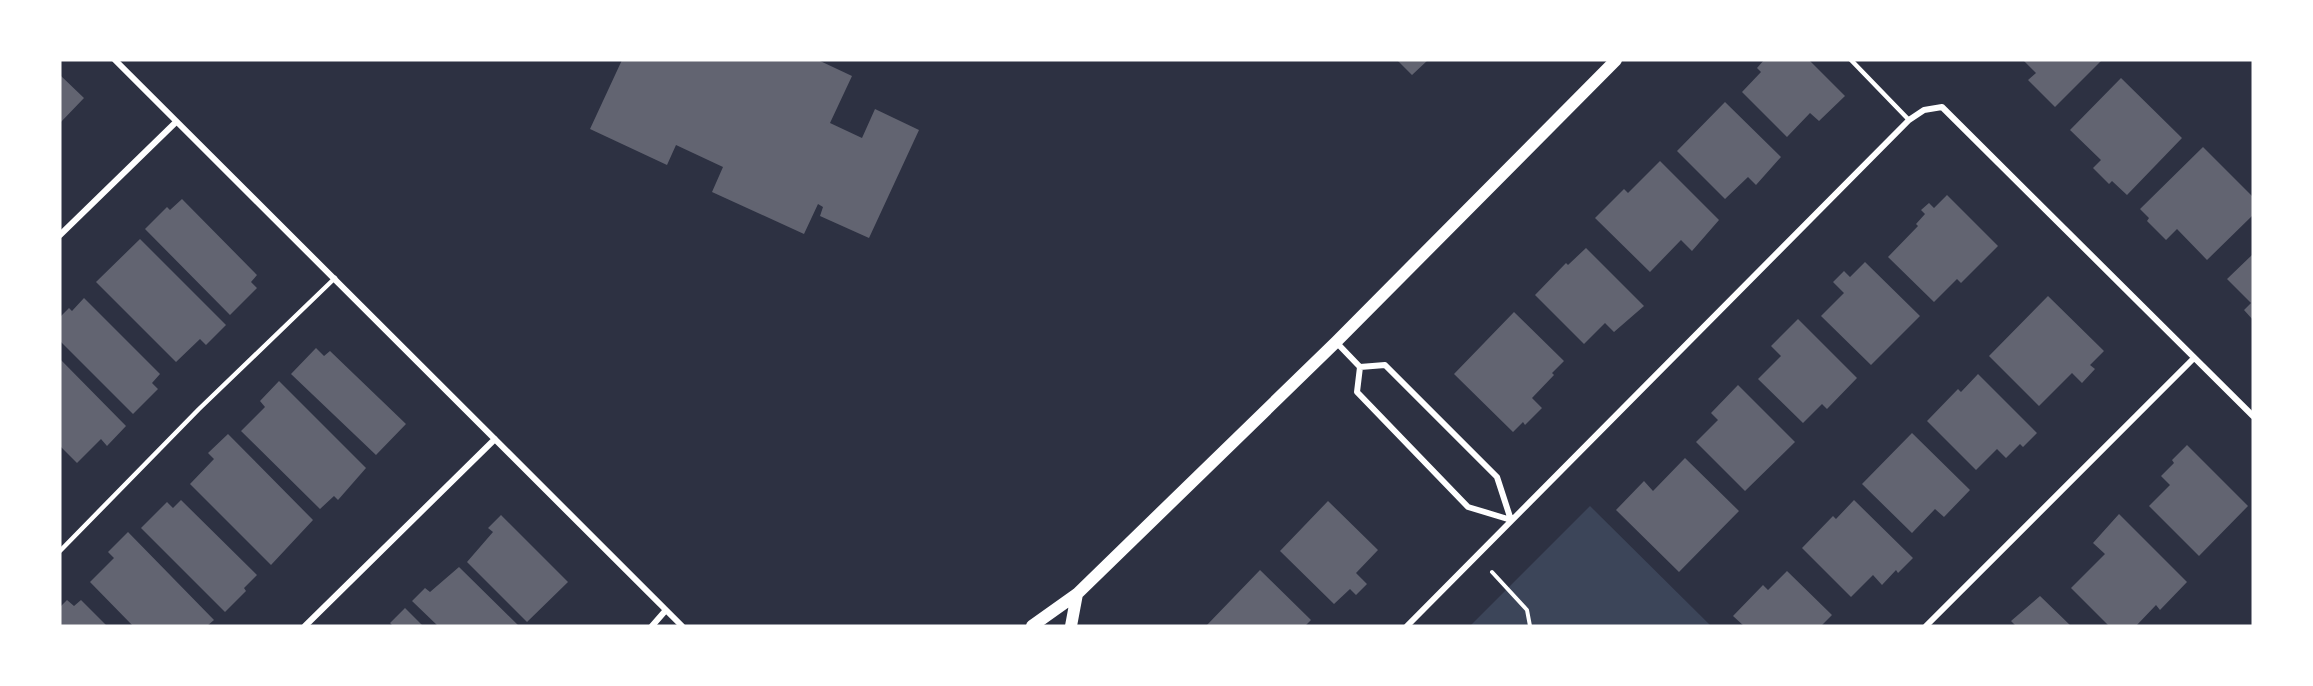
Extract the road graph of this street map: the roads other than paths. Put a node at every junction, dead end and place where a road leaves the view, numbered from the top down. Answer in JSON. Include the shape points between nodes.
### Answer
{"nodes":[{"id":1,"x":115,"y":60,"type":"edge"},
{"id":2,"x":1616,"y":60,"type":"edge"},
{"id":3,"x":1851,"y":60,"type":"edge"},
{"id":4,"x":1909,"y":120,"type":"junction"},
{"id":5,"x":176,"y":122,"type":"junction"},
{"id":6,"x":60,"y":235,"type":"edge"},
{"id":7,"x":335,"y":278,"type":"junction"},
{"id":8,"x":1336,"y":342,"type":"junction"},
{"id":9,"x":2193,"y":358,"type":"junction"},
{"id":10,"x":1360,"y":367,"type":"junction"},
{"id":11,"x":2253,"y":416,"type":"edge"},
{"id":12,"x":495,"y":439,"type":"junction"},
{"id":13,"x":1511,"y":520,"type":"junction"},
{"id":14,"x":60,"y":551,"type":"edge"},
{"id":15,"x":1077,"y":594,"type":"junction"},
{"id":16,"x":666,"y":610,"type":"junction"},
{"id":17,"x":305,"y":626,"type":"edge"},
{"id":18,"x":652,"y":626,"type":"edge"},
{"id":19,"x":682,"y":626,"type":"edge"},
{"id":20,"x":1032,"y":626,"type":"edge"},
{"id":21,"x":1071,"y":626,"type":"edge"},
{"id":22,"x":1407,"y":626,"type":"edge"},
{"id":23,"x":1926,"y":626,"type":"edge"}],
"edges":[{"from":1,"to":5,"type":"street"},
{"from":2,"to":8,"type":"main road"},
{"from":3,"to":4,"type":"lane"},
{"from":4,"to":9,"type":"street","via":[[1924,110],[1942,107]]},
{"from":4,"to":13,"type":"street"},
{"from":5,"to":6,"type":"street"},
{"from":5,"to":7,"type":"street"},
{"from":7,"to":12,"type":"street"},
{"from":7,"to":14,"type":"lane"},
{"from":8,"to":10,"type":"street"},
{"from":8,"to":15,"type":"main road"},
{"from":9,"to":11,"type":"street"},
{"from":9,"to":23,"type":"street"},
{"from":10,"to":13,"type":"street","via":[[1385,365],[1497,477]]},
{"from":10,"to":13,"type":"street","via":[[1357,392],[1363,400],[1388,421],[1468,507]]},
{"from":12,"to":16,"type":"street"},
{"from":12,"to":17,"type":"street"},
{"from":13,"to":22,"type":"street"},
{"from":15,"to":20,"type":"main road"},
{"from":15,"to":21,"type":"main road"},
{"from":16,"to":18,"type":"street"},
{"from":16,"to":19,"type":"street"}]}
